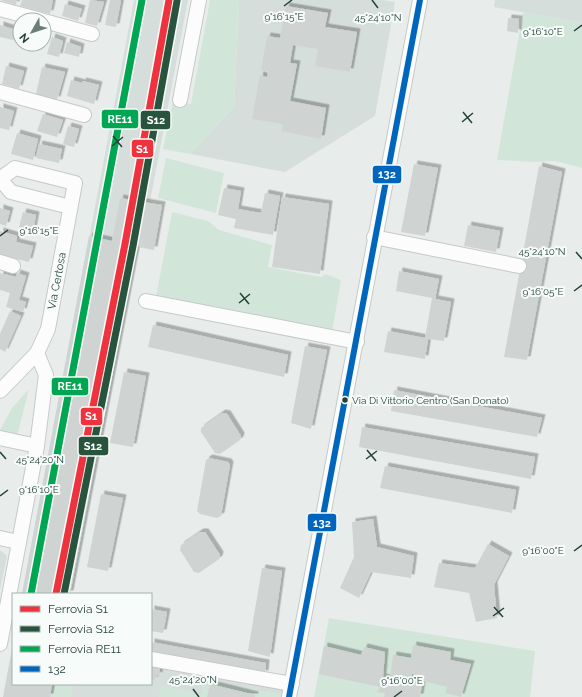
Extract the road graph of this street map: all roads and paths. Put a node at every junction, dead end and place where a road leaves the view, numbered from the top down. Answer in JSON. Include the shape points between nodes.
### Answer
{"nodes":[{"id":1,"x":199,"y":0,"type":"edge"},
{"id":2,"x":420,"y":0,"type":"edge"},
{"id":3,"x":0,"y":9,"type":"edge"},
{"id":4,"x":12,"y":12,"type":"edge"},
{"id":5,"x":52,"y":23,"type":"edge"},
{"id":6,"x":92,"y":34,"type":"dead end"},
{"id":7,"x":0,"y":92,"type":"edge"},
{"id":8,"x":180,"y":100,"type":"dead end"},
{"id":9,"x":84,"y":115,"type":"dead end"},
{"id":10,"x":0,"y":179,"type":"edge"},
{"id":11,"x":70,"y":207,"type":"junction"},
{"id":12,"x":374,"y":237,"type":"junction"},
{"id":13,"x":519,"y":266,"type":"dead end"},
{"id":14,"x":146,"y":301,"type":"dead end"},
{"id":15,"x":357,"y":342,"type":"junction"},
{"id":16,"x":37,"y":353,"type":"junction"},
{"id":17,"x":0,"y":391,"type":"edge"},
{"id":18,"x":0,"y":438,"type":"edge"},
{"id":19,"x":37,"y":446,"type":"junction"},
{"id":20,"x":0,"y":538,"type":"edge"},
{"id":21,"x":18,"y":542,"type":"junction"},
{"id":22,"x":0,"y":644,"type":"edge"},
{"id":23,"x":152,"y":659,"type":"edge"},
{"id":24,"x":290,"y":690,"type":"edge"}],
"edges":[{"from":1,"to":8,"type":"street"},
{"from":2,"to":12,"type":"street"},
{"from":3,"to":4,"type":"street"},
{"from":5,"to":6,"type":"street"},
{"from":7,"to":9,"type":"street"},
{"from":10,"to":11,"type":"street","via":[[11,192]]},
{"from":10,"to":11,"type":"street","name":"Via Certosa","via":[[15,168],[75,183]]},
{"from":11,"to":16,"type":"street","name":"Via Certosa","via":[[48,329]]},
{"from":12,"to":13,"type":"street"},
{"from":12,"to":15,"type":"street"},
{"from":14,"to":15,"type":"street"},
{"from":15,"to":24,"type":"street"},
{"from":16,"to":17,"type":"street","name":"Via Certosa"},
{"from":16,"to":19,"type":"street","via":[[46,375]]},
{"from":18,"to":19,"type":"street"},
{"from":19,"to":21,"type":"street"},
{"from":20,"to":21,"type":"street"},
{"from":21,"to":22,"type":"street"},
{"from":23,"to":24,"type":"street"}]}
